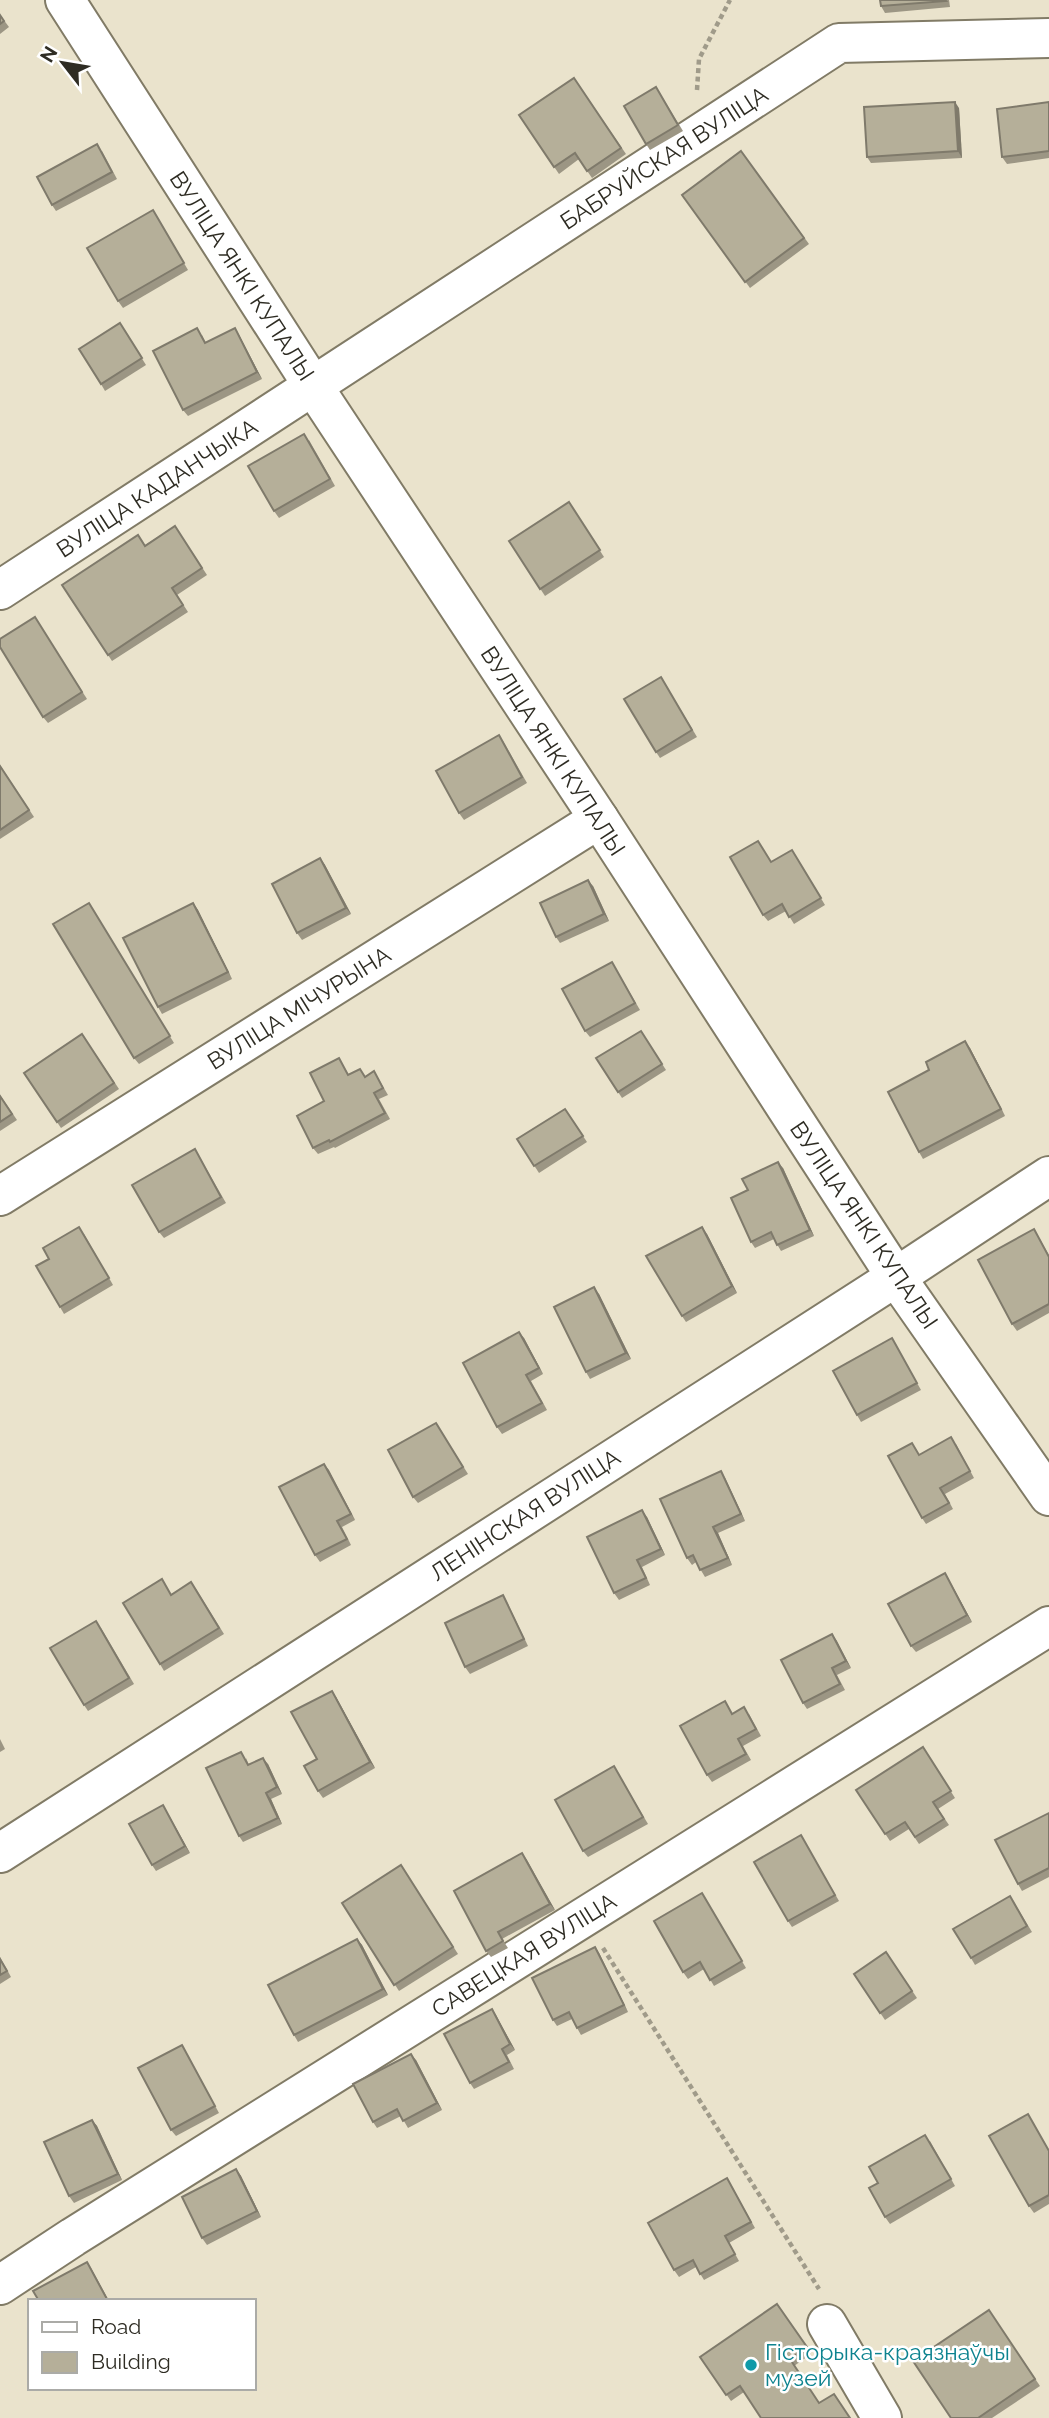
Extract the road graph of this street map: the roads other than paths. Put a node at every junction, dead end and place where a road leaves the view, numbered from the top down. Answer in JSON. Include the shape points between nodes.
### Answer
{"nodes":[{"id":1,"x":65,"y":0,"type":"edge"},
{"id":2,"x":1049,"y":38,"type":"edge"},
{"id":3,"x":313,"y":386,"type":"junction"},
{"id":4,"x":0,"y":590,"type":"edge"},
{"id":5,"x":599,"y":820,"type":"junction"},
{"id":6,"x":1049,"y":1176,"type":"edge"},
{"id":7,"x":0,"y":1196,"type":"edge"},
{"id":8,"x":896,"y":1277,"type":"junction"},
{"id":9,"x":1049,"y":1496,"type":"edge"},
{"id":10,"x":1049,"y":1626,"type":"edge"},
{"id":11,"x":0,"y":1853,"type":"edge"},
{"id":12,"x":0,"y":2285,"type":"edge"},
{"id":13,"x":827,"y":2324,"type":"road end"},
{"id":14,"x":882,"y":2418,"type":"edge"}],
"edges":[{"from":1,"to":3,"type":"street","name":"ВУЛІЦА ЯНКІ КУПАЛЫ"},
{"from":2,"to":3,"type":"street","name":"БАБРУЙСКАЯ ВУЛІЦА","via":[[839,43]]},
{"from":3,"to":4,"type":"street","name":"ВУЛІЦА КАДАНЧЫКА"},
{"from":3,"to":5,"type":"street","name":"ВУЛІЦА ЯНКІ КУПАЛЫ"},
{"from":5,"to":7,"type":"street","name":"ВУЛІЦА МІЧУРЫНА"},
{"from":5,"to":8,"type":"street","name":"ВУЛІЦА ЯНКІ КУПАЛЫ"},
{"from":6,"to":8,"type":"street","name":"ЛЕНІНСКАЯ ВУЛІЦА"},
{"from":8,"to":9,"type":"street","name":"ВУЛІЦА ЯНКІ КУПАЛЫ"},
{"from":8,"to":11,"type":"street","name":"ЛЕНІНСКАЯ ВУЛІЦА"},
{"from":10,"to":12,"type":"street","name":"САВЕЦКАЯ ВУЛІЦА"},
{"from":13,"to":14,"type":"street"}]}
